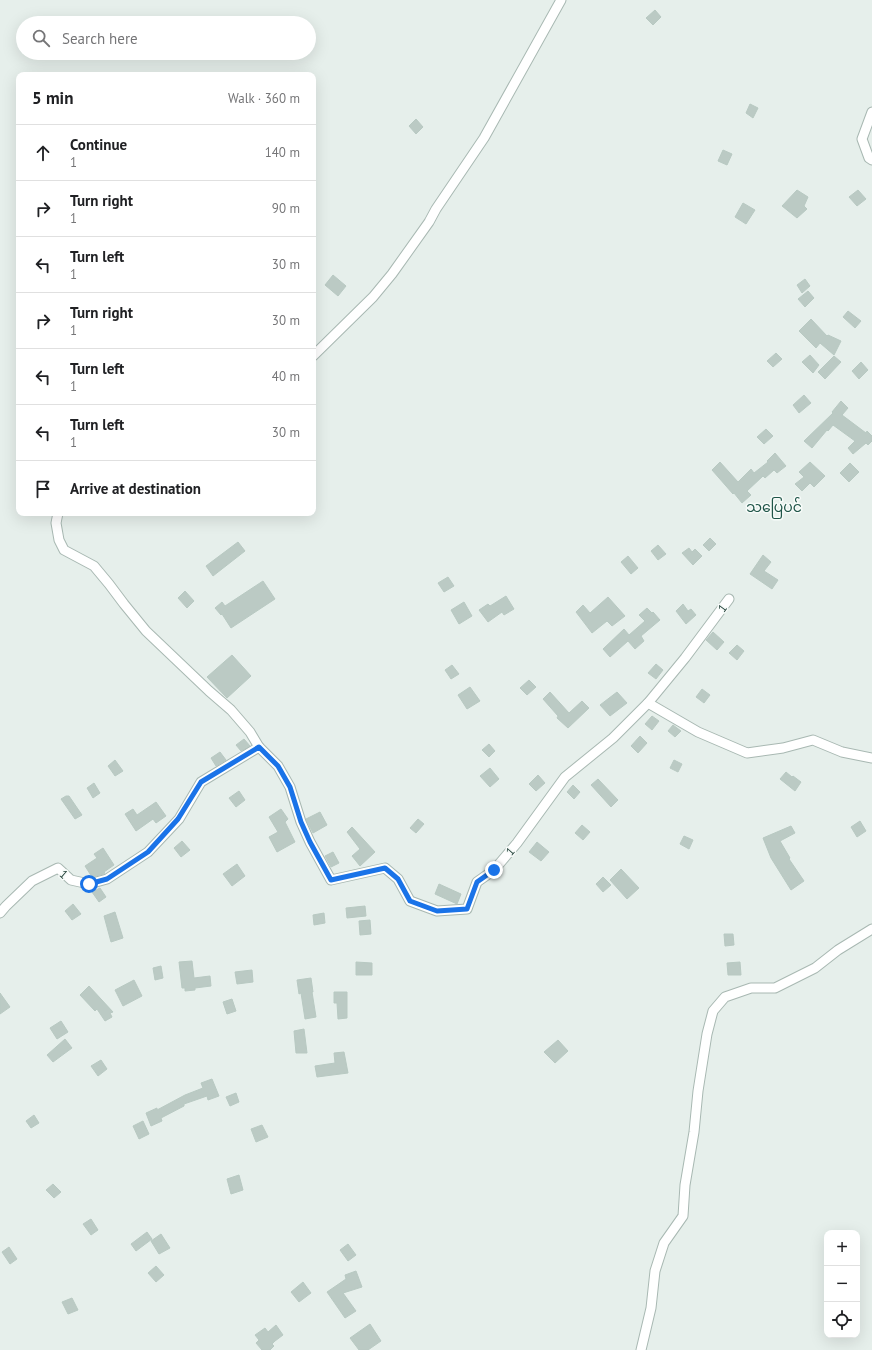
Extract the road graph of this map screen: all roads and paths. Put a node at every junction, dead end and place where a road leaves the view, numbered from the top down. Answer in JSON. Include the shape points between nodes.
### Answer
{"nodes":[{"id":1,"x":561,"y":0,"type":"edge"},
{"id":2,"x":872,"y":112,"type":"edge"},
{"id":3,"x":872,"y":160,"type":"edge"},
{"id":4,"x":316,"y":353,"type":"edge"},
{"id":5,"x":57,"y":516,"type":"edge"},
{"id":6,"x":729,"y":599,"type":"dead end"},
{"id":7,"x":648,"y":703,"type":"junction"},
{"id":8,"x":259,"y":747,"type":"junction"},
{"id":9,"x":872,"y":758,"type":"edge"},
{"id":10,"x":0,"y":913,"type":"edge"},
{"id":11,"x":872,"y":929,"type":"edge"},
{"id":12,"x":641,"y":1350,"type":"edge"}],
"edges":[{"from":1,"to":4,"type":"street","via":[[484,138],[429,222],[373,297]]},
{"from":2,"to":3,"type":"street","via":[[862,139]]},
{"from":5,"to":8,"type":"street","via":[[58,540],[64,550],[94,566],[146,631],[232,710]]},
{"from":6,"to":7,"type":"street","name":"1"},
{"from":7,"to":8,"type":"street","name":"1","via":[[613,738],[565,777],[517,844],[494,870],[477,882],[467,909],[437,911],[410,901],[398,879],[385,868],[331,880],[301,822],[290,787],[278,766]]},
{"from":7,"to":9,"type":"street","via":[[698,732],[747,753],[783,748],[813,740],[842,752]]},
{"from":8,"to":10,"type":"street","name":"1","via":[[201,782],[178,819],[148,852],[107,879],[89,884],[71,880],[58,868],[32,881]]},
{"from":11,"to":12,"type":"street","via":[[815,968],[788,982],[775,988],[750,988],[725,997],[713,1010],[698,1091],[683,1216],[664,1243],[655,1271],[651,1308]]}]}
